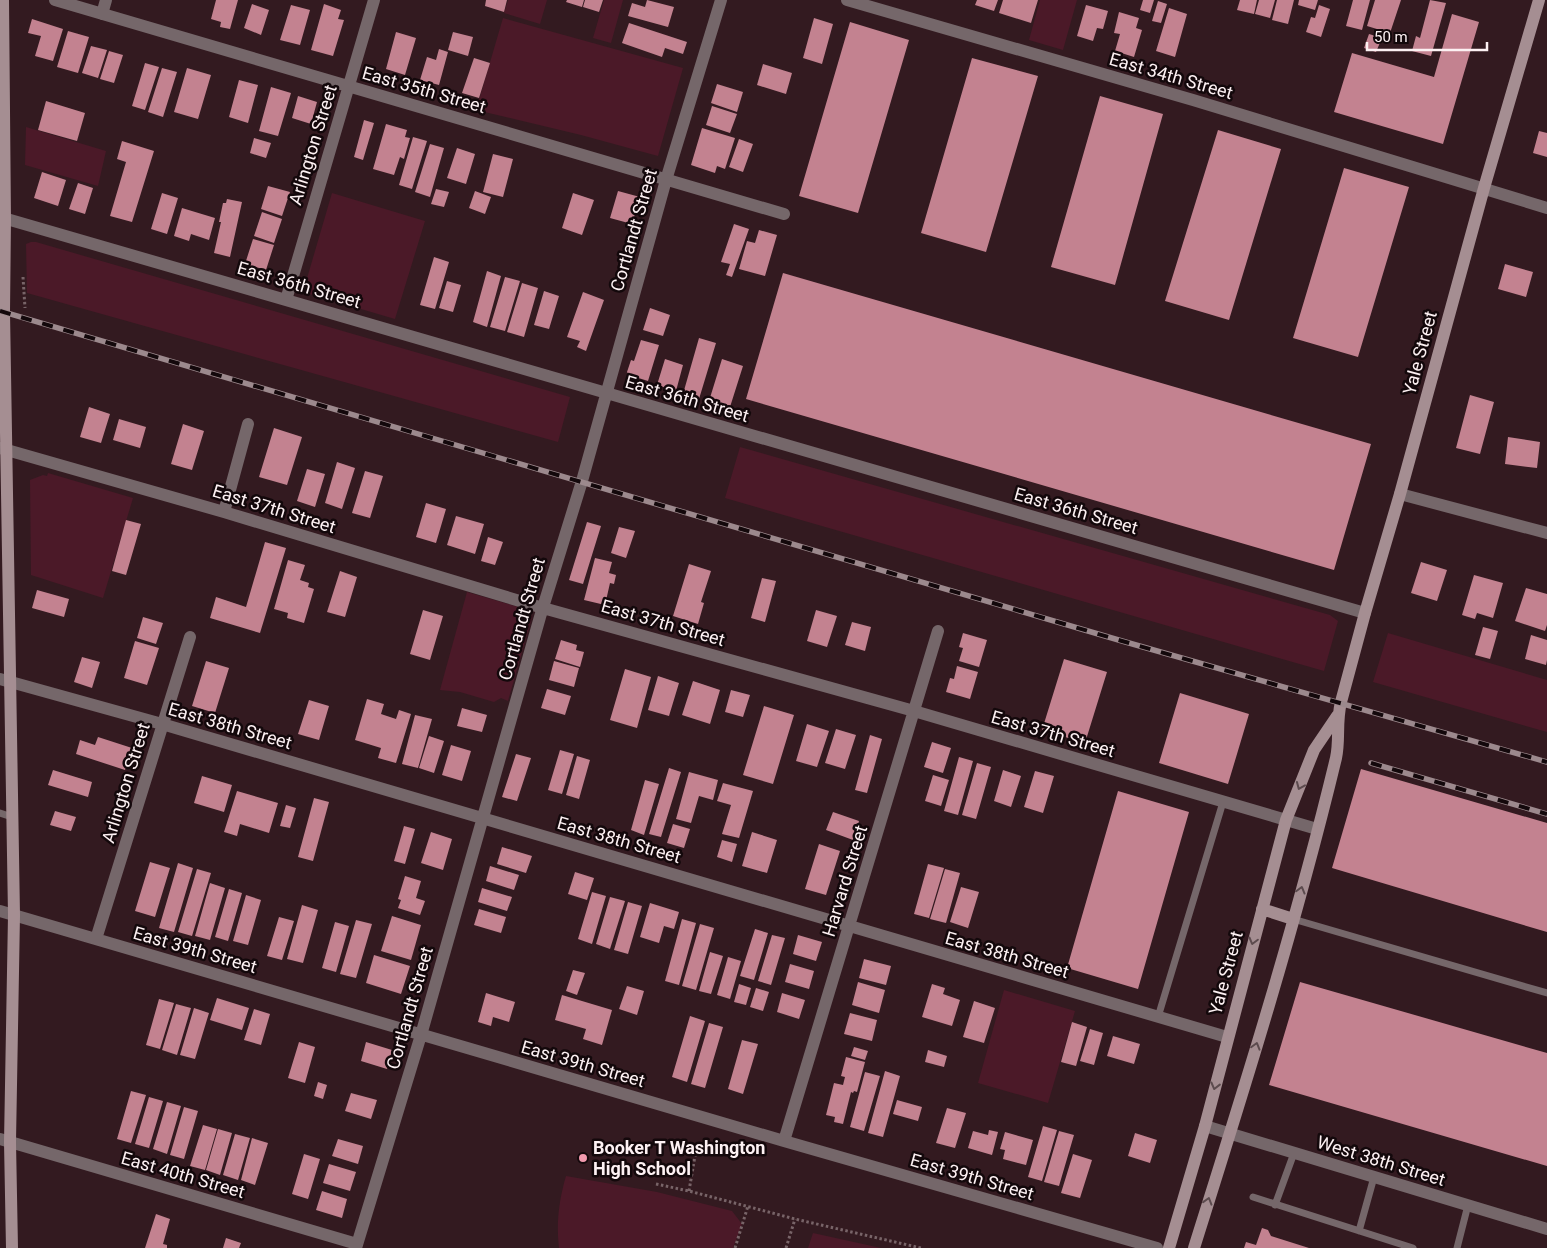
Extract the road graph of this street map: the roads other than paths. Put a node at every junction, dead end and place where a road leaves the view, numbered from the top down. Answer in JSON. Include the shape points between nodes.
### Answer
{"nodes":[{"id":1,"x":3,"y":0,"type":"edge"},
{"id":2,"x":56,"y":0,"type":"edge"},
{"id":3,"x":106,"y":0,"type":"edge"},
{"id":4,"x":374,"y":0,"type":"edge"},
{"id":5,"x":722,"y":0,"type":"edge"},
{"id":6,"x":847,"y":0,"type":"edge"},
{"id":7,"x":1538,"y":0,"type":"edge"},
{"id":8,"x":102,"y":14,"type":"junction"},
{"id":9,"x":349,"y":86,"type":"junction"},
{"id":10,"x":666,"y":180,"type":"junction"},
{"id":11,"x":1484,"y":188,"type":"junction"},
{"id":12,"x":1547,"y":208,"type":"edge"},
{"id":13,"x":784,"y":214,"type":"dead end"},
{"id":14,"x":2,"y":218,"type":"edge"},
{"id":15,"x":286,"y":300,"type":"junction"},
{"id":16,"x":606,"y":393,"type":"junction"},
{"id":17,"x":248,"y":424,"type":"dead end"},
{"id":18,"x":3,"y":448,"type":"edge"},
{"id":19,"x":1400,"y":494,"type":"junction"},
{"id":20,"x":224,"y":512,"type":"junction"},
{"id":21,"x":1547,"y":532,"type":"edge"},
{"id":22,"x":543,"y":608,"type":"junction"},
{"id":23,"x":1365,"y":613,"type":"junction"},
{"id":24,"x":938,"y":631,"type":"dead end"},
{"id":25,"x":190,"y":637,"type":"dead end"},
{"id":26,"x":5,"y":680,"type":"edge"},
{"id":27,"x":914,"y":711,"type":"junction"},
{"id":28,"x":1338,"y":715,"type":"junction"},
{"id":29,"x":162,"y":724,"type":"junction"},
{"id":30,"x":1223,"y":802,"type":"junction"},
{"id":31,"x":6,"y":815,"type":"edge"},
{"id":32,"x":483,"y":818,"type":"junction"},
{"id":33,"x":1286,"y":820,"type":"junction"},
{"id":34,"x":1317,"y":830,"type":"junction"},
{"id":35,"x":1262,"y":909,"type":"junction"},
{"id":36,"x":0,"y":911,"type":"edge"},
{"id":37,"x":14,"y":915,"type":"junction"},
{"id":38,"x":1293,"y":919,"type":"junction"},
{"id":39,"x":849,"y":926,"type":"junction"},
{"id":40,"x":96,"y":939,"type":"junction"},
{"id":41,"x":1547,"y":993,"type":"edge"},
{"id":42,"x":1158,"y":1017,"type":"junction"},
{"id":43,"x":421,"y":1034,"type":"junction"},
{"id":44,"x":1227,"y":1037,"type":"junction"},
{"id":45,"x":1205,"y":1126,"type":"junction"},
{"id":46,"x":1230,"y":1134,"type":"junction"},
{"id":47,"x":5,"y":1141,"type":"edge"},
{"id":48,"x":784,"y":1141,"type":"junction"},
{"id":49,"x":1294,"y":1153,"type":"junction"},
{"id":50,"x":1374,"y":1177,"type":"junction"},
{"id":51,"x":1253,"y":1197,"type":"dead end"},
{"id":52,"x":1275,"y":1204,"type":"junction"},
{"id":53,"x":1468,"y":1206,"type":"junction"},
{"id":54,"x":1547,"y":1230,"type":"edge"},
{"id":55,"x":1359,"y":1231,"type":"junction"},
{"id":56,"x":356,"y":1246,"type":"edge"},
{"id":57,"x":12,"y":1248,"type":"edge"},
{"id":58,"x":1157,"y":1248,"type":"edge"},
{"id":59,"x":1169,"y":1248,"type":"edge"},
{"id":60,"x":1194,"y":1248,"type":"edge"},
{"id":61,"x":1413,"y":1248,"type":"edge"},
{"id":62,"x":1457,"y":1248,"type":"edge"}],
"edges":[{"from":1,"to":14,"type":"main road"},
{"from":2,"to":8,"type":"street","name":"East 35th Street"},
{"from":3,"to":8,"type":"street"},
{"from":4,"to":9,"type":"street","name":"Arlington Street"},
{"from":5,"to":10,"type":"street","name":"Cortlandt Street"},
{"from":6,"to":11,"type":"street","name":"East 34th Street"},
{"from":7,"to":11,"type":"main road","name":"Yale Street"},
{"from":8,"to":9,"type":"street","name":"East 35th Street"},
{"from":9,"to":10,"type":"street","name":"East 35th Street"},
{"from":9,"to":15,"type":"street","name":"Arlington Street"},
{"from":10,"to":13,"type":"street","name":"East 35th Street"},
{"from":10,"to":16,"type":"street","name":"Cortlandt Street"},
{"from":11,"to":12,"type":"street","name":"East 34th Street"},
{"from":11,"to":19,"type":"main road","name":"Yale Street"},
{"from":14,"to":15,"type":"street","name":"East 36th Street"},
{"from":14,"to":18,"type":"main road"},
{"from":15,"to":16,"type":"street","name":"East 36th Street"},
{"from":16,"to":22,"type":"street","name":"Cortlandt Street"},
{"from":16,"to":23,"type":"street","name":"East 36th Street"},
{"from":17,"to":20,"type":"street"},
{"from":18,"to":20,"type":"street","name":"East 37th Street"},
{"from":18,"to":26,"type":"main road"},
{"from":19,"to":21,"type":"street"},
{"from":19,"to":23,"type":"main road","name":"Yale Street"},
{"from":20,"to":22,"type":"street","name":"East 37th Street"},
{"from":22,"to":27,"type":"street","name":"East 37th Street"},
{"from":22,"to":32,"type":"street","name":"Cortlandt Street"},
{"from":23,"to":28,"type":"main road","name":"Yale Street"},
{"from":24,"to":27,"type":"street","name":"Harvard Street"},
{"from":25,"to":29,"type":"street","name":"Arlington Street"},
{"from":26,"to":29,"type":"street","name":"East 38th Street"},
{"from":26,"to":31,"type":"main road"},
{"from":27,"to":30,"type":"street","name":"East 37th Street"},
{"from":27,"to":39,"type":"street","name":"Harvard Street"},
{"from":28,"to":33,"type":"main road","name":"Yale Street","one_way":true,"via":[[1314,750]]},
{"from":28,"to":34,"type":"main road","name":"Yale Street","via":[[1336,756]]},
{"from":29,"to":32,"type":"street","name":"East 38th Street"},
{"from":29,"to":40,"type":"street","name":"Arlington Street"},
{"from":30,"to":33,"type":"street","name":"East 37th Street"},
{"from":30,"to":42,"type":"lane"},
{"from":31,"to":37,"type":"main road"},
{"from":32,"to":39,"type":"street","name":"East 38th Street"},
{"from":32,"to":43,"type":"street","name":"Cortlandt Street"},
{"from":33,"to":34,"type":"street","name":"East 37th Street"},
{"from":33,"to":35,"type":"main road","name":"Yale Street"},
{"from":38,"to":34,"type":"main road","name":"Yale Street","one_way":true},
{"from":35,"to":38,"type":"main road"},
{"from":35,"to":44,"type":"main road","name":"Yale Street","one_way":true},
{"from":36,"to":37,"type":"street","name":"East 39th Street"},
{"from":37,"to":40,"type":"street","name":"East 39th Street"},
{"from":37,"to":47,"type":"main road"},
{"from":38,"to":41,"type":"lane"},
{"from":46,"to":38,"type":"main road","name":"Yale Street","one_way":true},
{"from":39,"to":42,"type":"street","name":"East 38th Street"},
{"from":39,"to":48,"type":"street","name":"Harvard Street"},
{"from":40,"to":43,"type":"street","name":"East 39th Street"},
{"from":42,"to":44,"type":"street","name":"East 38th Street"},
{"from":43,"to":48,"type":"street","name":"East 39th Street"},
{"from":43,"to":56,"type":"street","name":"Cortlandt Street"},
{"from":44,"to":45,"type":"main road","name":"Yale Street","one_way":true},
{"from":45,"to":46,"type":"street","name":"West 38th Street"},
{"from":45,"to":59,"type":"main road","name":"Yale Street"},
{"from":46,"to":49,"type":"street","name":"West 38th Street"},
{"from":60,"to":46,"type":"main road","name":"Yale Street","one_way":true},
{"from":47,"to":56,"type":"street","name":"East 40th Street"},
{"from":47,"to":57,"type":"main road"},
{"from":48,"to":58,"type":"street","name":"East 39th Street"},
{"from":49,"to":50,"type":"street","name":"West 38th Street"},
{"from":49,"to":52,"type":"lane"},
{"from":50,"to":53,"type":"street","name":"West 38th Street"},
{"from":50,"to":55,"type":"lane"},
{"from":51,"to":52,"type":"lane"},
{"from":52,"to":55,"type":"lane"},
{"from":53,"to":54,"type":"street","name":"West 38th Street"},
{"from":53,"to":62,"type":"lane"},
{"from":55,"to":61,"type":"lane"}]}
